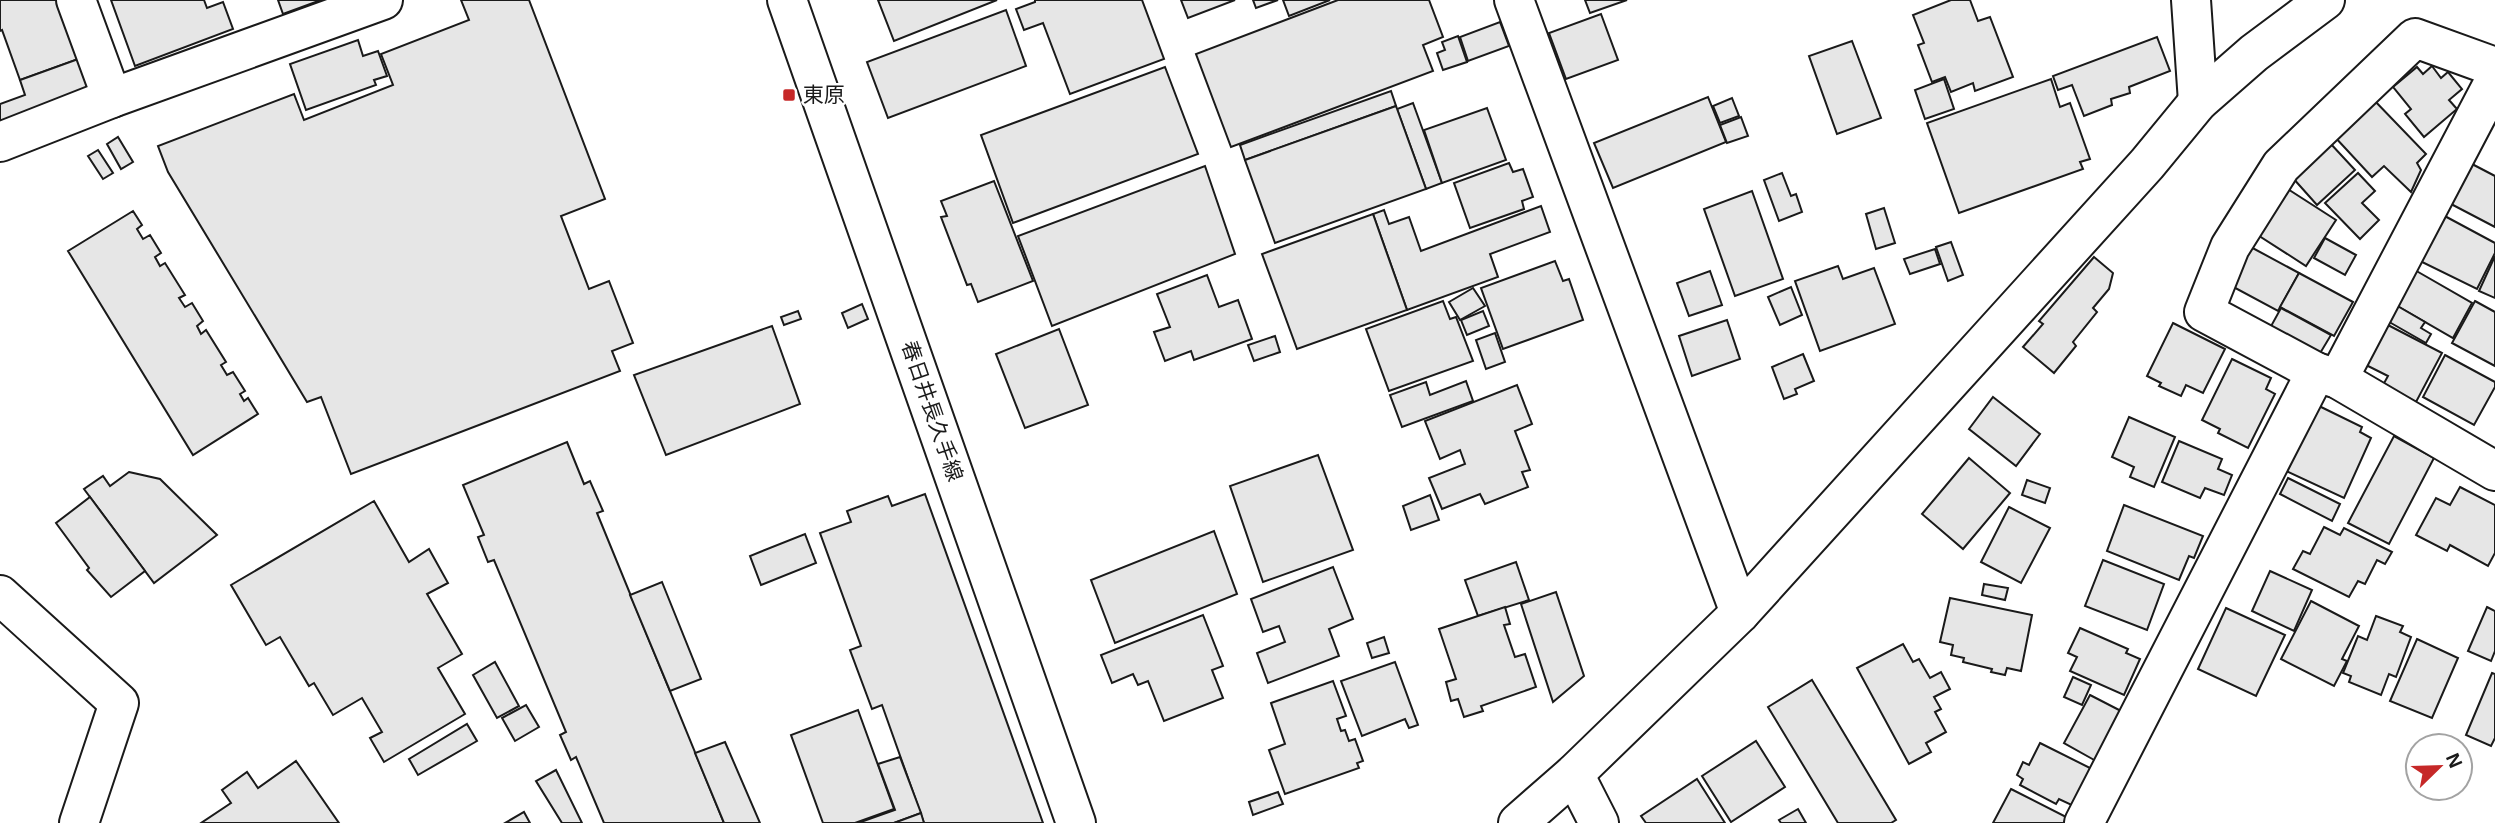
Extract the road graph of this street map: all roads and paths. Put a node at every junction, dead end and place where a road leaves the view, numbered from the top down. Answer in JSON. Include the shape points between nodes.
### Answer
{"nodes":[{"id":1,"x":76,"y":0,"type":"edge"},
{"id":2,"x":383,"y":0,"type":"edge"},
{"id":3,"x":788,"y":0,"type":"edge"},
{"id":4,"x":1514,"y":0,"type":"edge"},
{"id":5,"x":2191,"y":0,"type":"edge"},
{"id":6,"x":2325,"y":0,"type":"edge"},
{"id":7,"x":2495,"y":66,"type":"edge"},
{"id":8,"x":2495,"y":80,"type":"edge"},
{"id":9,"x":112,"y":98,"type":"junction"},
{"id":10,"x":2198,"y":102,"type":"junction"},
{"id":11,"x":0,"y":142,"type":"edge"},
{"id":12,"x":2327,"y":376,"type":"junction"},
{"id":13,"x":2492,"y":460,"type":"edge"},
{"id":14,"x":0,"y":595,"type":"edge"},
{"id":15,"x":1740,"y":614,"type":"junction"},
{"id":16,"x":1574,"y":774,"type":"junction"},
{"id":17,"x":79,"y":823,"type":"edge"},
{"id":18,"x":1076,"y":823,"type":"edge"},
{"id":19,"x":1518,"y":823,"type":"edge"},
{"id":20,"x":1599,"y":823,"type":"edge"},
{"id":21,"x":2084,"y":823,"type":"edge"}],
"edges":[{"from":1,"to":9,"type":"street"},
{"from":2,"to":9,"type":"street"},
{"from":3,"to":18,"type":"street","name":"春日井長久手線"},
{"from":4,"to":15,"type":"street"},
{"from":5,"to":10,"type":"street"},
{"from":6,"to":10,"type":"street"},
{"from":7,"to":12,"type":"street","via":[[2415,38],[2281,166],[2230,247],[2204,312]]},
{"from":8,"to":12,"type":"street"},
{"from":9,"to":11,"type":"street"},
{"from":10,"to":15,"type":"street"},
{"from":12,"to":13,"type":"street"},
{"from":12,"to":21,"type":"street"},
{"from":14,"to":17,"type":"street","via":[[119,703]]},
{"from":15,"to":16,"type":"street"},
{"from":16,"to":19,"type":"street"},
{"from":16,"to":20,"type":"street"}]}
